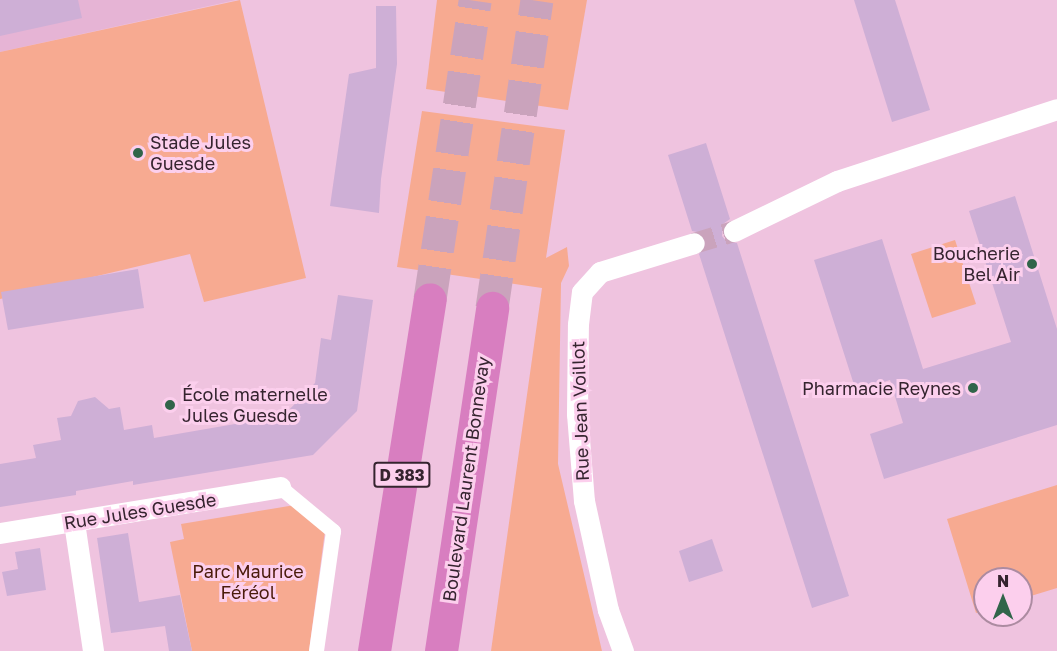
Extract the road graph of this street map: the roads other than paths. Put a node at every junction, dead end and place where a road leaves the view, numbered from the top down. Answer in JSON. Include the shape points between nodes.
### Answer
{"nodes":[{"id":1,"x":1057,"y":109,"type":"edge"},
{"id":2,"x":734,"y":231,"type":"tunnel mouth"},
{"id":3,"x":694,"y":243,"type":"tunnel mouth"},
{"id":4,"x":430,"y":299,"type":"tunnel mouth"},
{"id":5,"x":492,"y":308,"type":"tunnel mouth"},
{"id":6,"x":280,"y":487,"type":"joint"},
{"id":7,"x":74,"y":522,"type":"junction"},
{"id":8,"x":0,"y":533,"type":"edge"},
{"id":9,"x":93,"y":651,"type":"edge"},
{"id":10,"x":316,"y":651,"type":"edge"},
{"id":11,"x":374,"y":651,"type":"edge"},
{"id":12,"x":441,"y":651,"type":"edge"},
{"id":13,"x":623,"y":651,"type":"edge"}],
"edges":[{"from":1,"to":2,"type":"street","via":[[837,181]]},
{"from":3,"to":13,"type":"street","name":"Rue Jean Voillot","via":[[600,272],[582,292],[577,414],[584,501],[608,610]]},
{"from":4,"to":11,"type":"highway","number":"D 383"},
{"from":5,"to":12,"type":"highway","name":"Boulevard Laurent Bonnevay"},
{"from":6,"to":7,"type":"street","name":"Rue Jules Guesde"},
{"from":6,"to":10,"type":"street","via":[[333,531]]},
{"from":7,"to":8,"type":"street","name":"Rue Jules Guesde"},
{"from":7,"to":9,"type":"street"}]}
